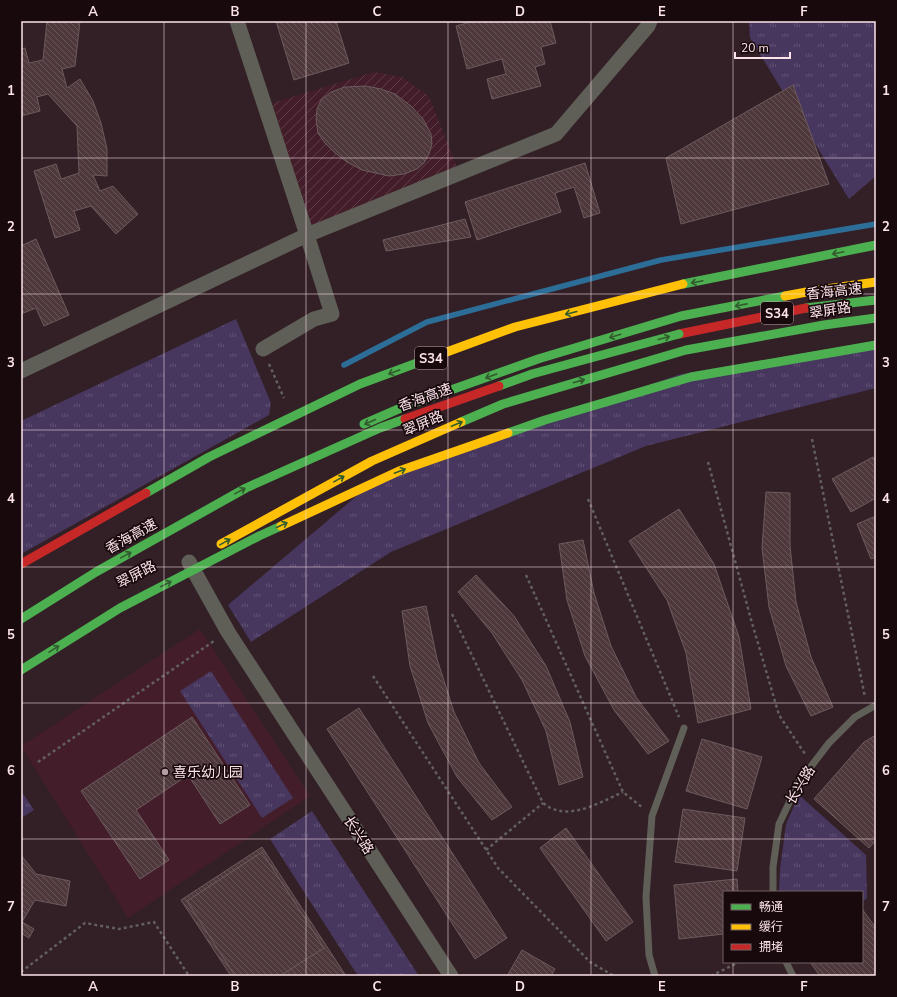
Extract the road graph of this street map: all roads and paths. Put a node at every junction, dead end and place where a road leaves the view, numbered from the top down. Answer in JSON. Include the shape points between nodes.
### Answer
{"nodes":[{"id":1,"x":237,"y":21,"type":"edge"},
{"id":2,"x":650,"y":21,"type":"edge"},
{"id":3,"x":307,"y":234,"type":"junction"},
{"id":4,"x":876,"y":245,"type":"edge"},
{"id":5,"x":876,"y":282,"type":"edge"},
{"id":6,"x":876,"y":300,"type":"edge"},
{"id":7,"x":876,"y":318,"type":"edge"},
{"id":8,"x":876,"y":346,"type":"edge"},
{"id":9,"x":263,"y":349,"type":"joint"},
{"id":10,"x":21,"y":370,"type":"edge"},
{"id":11,"x":286,"y":403,"type":"dead end"},
{"id":12,"x":359,"y":426,"type":"dead end"},
{"id":13,"x":812,"y":439,"type":"dead end"},
{"id":14,"x":307,"y":451,"type":"dead end"},
{"id":15,"x":708,"y":462,"type":"dead end"},
{"id":16,"x":588,"y":499,"type":"dead end"},
{"id":17,"x":194,"y":507,"type":"dead end"},
{"id":18,"x":126,"y":545,"type":"dead end"},
{"id":19,"x":216,"y":547,"type":"dead end"},
{"id":20,"x":189,"y":562,"type":"dead end"},
{"id":21,"x":21,"y":564,"type":"edge"},
{"id":22,"x":526,"y":575,"type":"dead end"},
{"id":23,"x":148,"y":584,"type":"dead end"},
{"id":24,"x":113,"y":602,"type":"dead end"},
{"id":25,"x":21,"y":610,"type":"edge"},
{"id":26,"x":452,"y":614,"type":"dead end"},
{"id":27,"x":21,"y":619,"type":"edge"},
{"id":28,"x":228,"y":632,"type":"junction"},
{"id":29,"x":21,"y":670,"type":"edge"},
{"id":30,"x":373,"y":676,"type":"dead end"},
{"id":31,"x":876,"y":705,"type":"edge"},
{"id":32,"x":867,"y":710,"type":"junction"},
{"id":33,"x":684,"y":728,"type":"joint"},
{"id":34,"x":38,"y":762,"type":"dead end"},
{"id":35,"x":812,"y":765,"type":"junction"},
{"id":36,"x":623,"y":792,"type":"junction"},
{"id":37,"x":543,"y":803,"type":"junction"},
{"id":38,"x":652,"y":816,"type":"junction"},
{"id":39,"x":486,"y":850,"type":"junction"},
{"id":40,"x":773,"y":891,"type":"edge"},
{"id":41,"x":736,"y":963,"type":"edge"},
{"id":42,"x":786,"y":963,"type":"edge"},
{"id":43,"x":21,"y":972,"type":"edge"},
{"id":44,"x":189,"y":976,"type":"edge"},
{"id":45,"x":451,"y":976,"type":"edge"},
{"id":46,"x":614,"y":976,"type":"edge"},
{"id":47,"x":654,"y":976,"type":"edge"},
{"id":48,"x":711,"y":976,"type":"edge"},
{"id":49,"x":793,"y":976,"type":"edge"}],
"edges":[{"from":1,"to":3,"type":"street"},
{"from":2,"to":3,"type":"street","via":[[556,134]]},
{"from":3,"to":9,"type":"street","via":[[332,314],[314,319]]},
{"from":3,"to":10,"type":"street"},
{"from":4,"to":21,"type":"main road","number":"S34","one_way":true,"via":[[670,287],[515,327],[360,384],[209,457]]},
{"from":5,"to":12,"type":"main road","name":"翠屏路","one_way":true,"via":[[812,291],[681,316],[538,359],[403,407]]},
{"from":27,"to":6,"type":"main road","name":"香海高速","number":"S34","one_way":true,"bridge":true,"via":[[96,572],[246,488],[380,428],[532,374],[679,334],[801,309]]},
{"from":19,"to":7,"type":"main road","name":"翠屏路","one_way":true,"via":[[372,460],[503,404],[686,350]]},
{"from":29,"to":8,"type":"main road","one_way":true,"bridge":true,"via":[[120,608],[259,536],[399,471],[545,420],[691,377]]},
{"from":9,"to":11,"type":"path"},
{"from":13,"to":32,"type":"path"},
{"from":14,"to":17,"type":"main road"},
{"from":15,"to":35,"type":"path","via":[[779,715]]},
{"from":16,"to":33,"type":"path"},
{"from":18,"to":25,"type":"main road","name":"翠屏路"},
{"from":20,"to":28,"type":"street","name":"长兴路"},
{"from":22,"to":36,"type":"path"},
{"from":23,"to":24,"type":"main road","name":"翠屏路"},
{"from":26,"to":37,"type":"path"},
{"from":28,"to":34,"type":"path"},
{"from":28,"to":45,"type":"street","name":"长兴路"},
{"from":30,"to":39,"type":"path"},
{"from":31,"to":32,"type":"lane","name":"长兴路"},
{"from":32,"to":35,"type":"lane","name":"长兴路","via":[[844,727]]},
{"from":33,"to":38,"type":"lane"},
{"from":35,"to":40,"type":"lane","name":"长兴路","via":[[799,782],[779,824],[773,866]]},
{"from":36,"to":37,"type":"path","via":[[572,811],[552,809]]},
{"from":36,"to":38,"type":"path"},
{"from":37,"to":39,"type":"path"},
{"from":38,"to":47,"type":"lane","via":[[646,898],[649,955]]},
{"from":39,"to":46,"type":"path","via":[[498,868],[590,962]]},
{"from":41,"to":48,"type":"path"},
{"from":42,"to":49,"type":"lane"},
{"from":43,"to":44,"type":"path","via":[[85,923],[119,930],[154,922]]}]}
